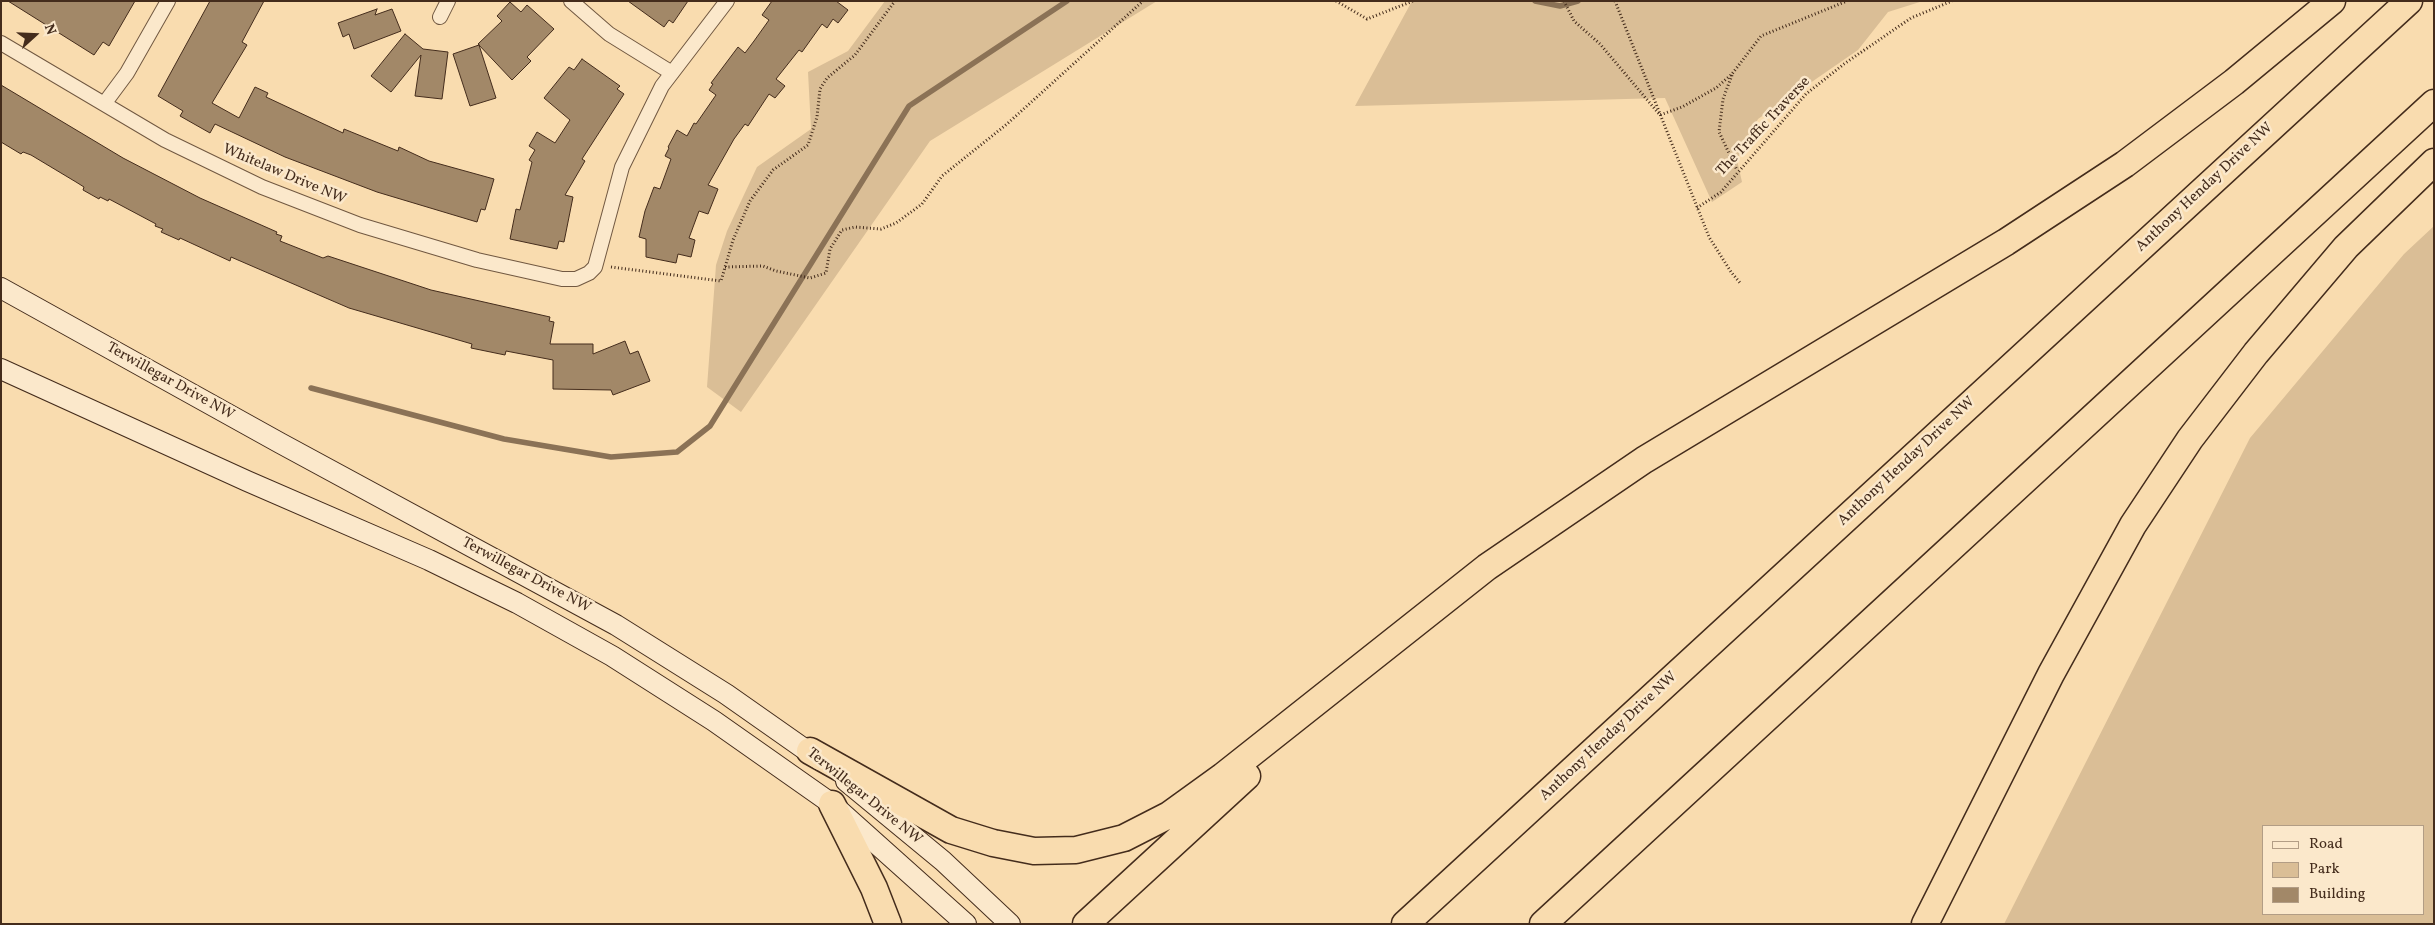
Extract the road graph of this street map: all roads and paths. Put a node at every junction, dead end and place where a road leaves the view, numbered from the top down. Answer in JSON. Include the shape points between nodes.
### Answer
{"nodes":[{"id":1,"x":168,"y":1,"type":"edge"},
{"id":2,"x":448,"y":1,"type":"edge"},
{"id":3,"x":572,"y":1,"type":"edge"},
{"id":4,"x":727,"y":1,"type":"edge"},
{"id":5,"x":895,"y":1,"type":"edge"},
{"id":6,"x":1143,"y":1,"type":"edge"},
{"id":7,"x":1336,"y":1,"type":"edge"},
{"id":8,"x":1413,"y":1,"type":"edge"},
{"id":9,"x":1564,"y":1,"type":"edge"},
{"id":10,"x":1615,"y":1,"type":"edge"},
{"id":11,"x":1847,"y":1,"type":"edge"},
{"id":12,"x":1952,"y":1,"type":"edge"},
{"id":13,"x":2332,"y":1,"type":"edge"},
{"id":14,"x":2409,"y":1,"type":"edge"},
{"id":15,"x":440,"y":17,"type":"dead end"},
{"id":16,"x":1,"y":43,"type":"edge"},
{"id":17,"x":672,"y":73,"type":"junction"},
{"id":18,"x":1732,"y":74,"type":"junction"},
{"id":19,"x":2434,"y":103,"type":"edge"},
{"id":20,"x":104,"y":104,"type":"junction"},
{"id":21,"x":1660,"y":116,"type":"junction"},
{"id":22,"x":2434,"y":162,"type":"edge"},
{"id":23,"x":1738,"y":170,"type":"junction"},
{"id":24,"x":1697,"y":208,"type":"junction"},
{"id":25,"x":595,"y":267,"type":"junction"},
{"id":26,"x":725,"y":268,"type":"junction"},
{"id":27,"x":1741,"y":284,"type":"dead end"},
{"id":28,"x":1,"y":288,"type":"edge"},
{"id":29,"x":1,"y":369,"type":"edge"},
{"id":30,"x":1388,"y":648,"type":"junction"},
{"id":31,"x":810,"y":751,"type":"junction"},
{"id":32,"x":832,"y":804,"type":"junction"},
{"id":33,"x":888,"y":924,"type":"edge"},
{"id":34,"x":966,"y":924,"type":"edge"},
{"id":35,"x":1010,"y":924,"type":"edge"},
{"id":36,"x":1086,"y":924,"type":"edge"},
{"id":37,"x":1405,"y":924,"type":"edge"},
{"id":38,"x":1543,"y":924,"type":"edge"},
{"id":39,"x":1925,"y":924,"type":"edge"}],
"edges":[{"from":1,"to":20,"type":"street","via":[[127,73]]},
{"from":2,"to":15,"type":"street"},
{"from":3,"to":17,"type":"street","via":[[609,34]]},
{"from":4,"to":17,"type":"street"},
{"from":5,"to":26,"type":"path","via":[[855,55],[827,78],[820,90],[817,117],[808,145],[773,170],[750,201]]},
{"from":6,"to":26,"type":"path","via":[[1007,124],[942,176],[922,204],[896,223],[881,229],[856,227],[842,230],[830,249],[826,273],[810,278],[762,266]]},
{"from":7,"to":8,"type":"path","via":[[1367,18]]},
{"from":9,"to":21,"type":"path","via":[[1574,21],[1600,44]]},
{"from":10,"to":21,"type":"path"},
{"from":11,"to":18,"type":"path","via":[[1762,36]]},
{"from":12,"to":23,"type":"path","name":"The Traffic Traverse","via":[[1911,18],[1836,70],[1806,94]]},
{"from":13,"to":30,"type":"highway","via":[[2234,82],[2125,164],[2006,242],[1644,460],[1487,567]]},
{"from":14,"to":37,"type":"highway","name":"Anthony Henday Drive NW"},
{"from":16,"to":20,"type":"street","name":"Whitelaw Drive NW"},
{"from":17,"to":25,"type":"street","via":[[662,86],[622,167]]},
{"from":18,"to":21,"type":"path","via":[[1716,88]]},
{"from":18,"to":23,"type":"path","via":[[1723,99],[1719,132]]},
{"from":19,"to":38,"type":"highway"},
{"from":20,"to":25,"type":"street","name":"Whitelaw Drive NW","via":[[165,140],[262,187],[360,225],[477,260],[562,279],[576,279]]},
{"from":21,"to":24,"type":"path"},
{"from":22,"to":39,"type":"highway","via":[[2346,247],[2256,353],[2190,439],[2133,525],[2056,666]]},
{"from":23,"to":24,"type":"path","name":"The Traffic Traverse","via":[[1721,192]]},
{"from":24,"to":27,"type":"path","via":[[1720,256]]},
{"from":25,"to":26,"type":"path","via":[[623,267],[721,281]]},
{"from":28,"to":31,"type":"main road","name":"Terwillegar Drive NW","via":[[616,625]]},
{"from":29,"to":32,"type":"main road","name":"Terwillegar Drive NW","via":[[429,560],[517,604],[636,670],[714,720]]},
{"from":30,"to":31,"type":"highway","via":[[1169,816],[1124,838],[1076,850],[1034,851],[951,830]]},
{"from":30,"to":36,"type":"highway"},
{"from":31,"to":35,"type":"main road","name":"Terwillegar Drive NW","via":[[943,861]]},
{"from":32,"to":33,"type":"highway","via":[[874,888]]},
{"from":32,"to":34,"type":"main road","name":"Terwillegar Drive NW"}]}
